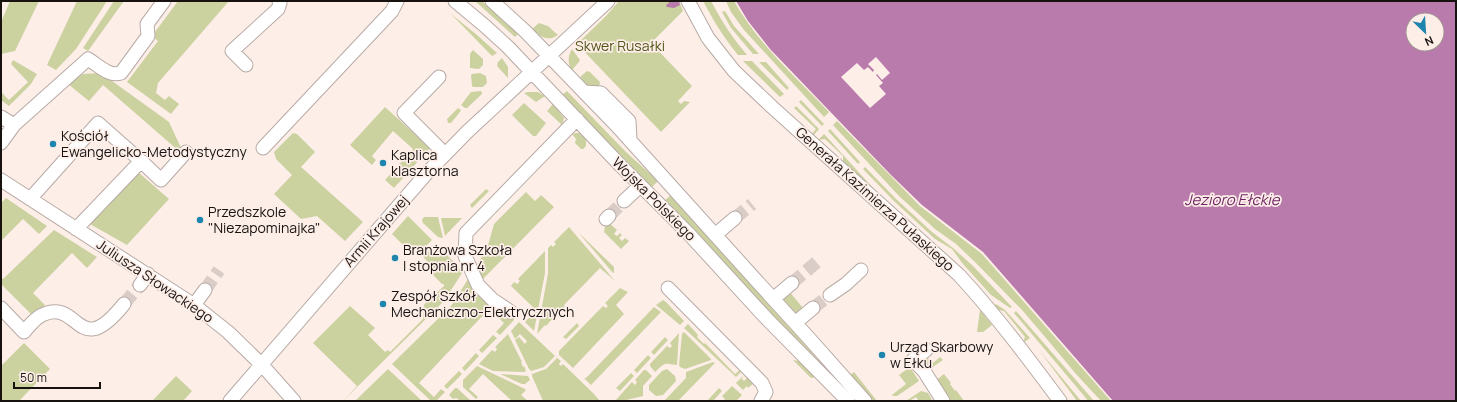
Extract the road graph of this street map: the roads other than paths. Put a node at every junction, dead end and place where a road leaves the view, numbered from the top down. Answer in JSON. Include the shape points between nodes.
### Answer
{"nodes":[{"id":1,"x":164,"y":1,"type":"edge"},
{"id":2,"x":279,"y":1,"type":"edge"},
{"id":3,"x":396,"y":1,"type":"edge"},
{"id":4,"x":455,"y":1,"type":"edge"},
{"id":5,"x":492,"y":1,"type":"edge"},
{"id":6,"x":608,"y":1,"type":"edge"},
{"id":7,"x":688,"y":1,"type":"edge"},
{"id":8,"x":549,"y":56,"type":"junction"},
{"id":9,"x":246,"y":65,"type":"dead end"},
{"id":10,"x":532,"y":72,"type":"junction"},
{"id":11,"x":438,"y":76,"type":"dead end"},
{"id":12,"x":1,"y":116,"type":"edge"},
{"id":13,"x":577,"y":119,"type":"junction"},
{"id":14,"x":14,"y":126,"type":"junction"},
{"id":15,"x":1,"y":143,"type":"edge"},
{"id":16,"x":263,"y":148,"type":"dead end"},
{"id":17,"x":186,"y":152,"type":"dead end"},
{"id":18,"x":445,"y":154,"type":"junction"},
{"id":19,"x":141,"y":161,"type":"junction"},
{"id":20,"x":1,"y":180,"type":"edge"},
{"id":21,"x":640,"y":186,"type":"junction"},
{"id":22,"x":30,"y":199,"type":"junction"},
{"id":23,"x":624,"y":202,"type":"tunnel mouth"},
{"id":24,"x":735,"y":218,"type":"tunnel mouth"},
{"id":25,"x":76,"y":229,"type":"junction"},
{"id":26,"x":715,"y":235,"type":"junction"},
{"id":27,"x":861,"y":270,"type":"dead end"},
{"id":28,"x":148,"y":274,"type":"junction"},
{"id":29,"x":792,"y":283,"type":"tunnel mouth"},
{"id":30,"x":140,"y":285,"type":"tunnel mouth"},
{"id":31,"x":668,"y":288,"type":"dead end"},
{"id":32,"x":205,"y":290,"type":"tunnel mouth"},
{"id":33,"x":830,"y":295,"type":"tunnel mouth"},
{"id":34,"x":773,"y":299,"type":"junction"},
{"id":35,"x":124,"y":304,"type":"tunnel mouth"},
{"id":36,"x":194,"y":305,"type":"junction"},
{"id":37,"x":1,"y":308,"type":"edge"},
{"id":38,"x":813,"y":308,"type":"tunnel mouth"},
{"id":39,"x":512,"y":312,"type":"dead end"},
{"id":40,"x":795,"y":323,"type":"junction"},
{"id":41,"x":926,"y":350,"type":"dead end"},
{"id":42,"x":262,"y":365,"type":"junction"},
{"id":43,"x":849,"y":398,"type":"edge"},
{"id":44,"x":230,"y":401,"type":"edge"},
{"id":45,"x":294,"y":401,"type":"edge"},
{"id":46,"x":762,"y":401,"type":"edge"},
{"id":47,"x":864,"y":401,"type":"edge"},
{"id":48,"x":943,"y":401,"type":"edge"},
{"id":49,"x":1060,"y":401,"type":"edge"}],
"edges":[{"from":1,"to":14,"type":"street","via":[[147,24],[148,36],[121,73],[110,74],[88,59]]},
{"from":2,"to":9,"type":"street","via":[[278,9],[232,51]]},
{"from":3,"to":16,"type":"street","via":[[392,12]]},
{"from":4,"to":10,"type":"street","name":"Wojska Polskiego","via":[[486,26]]},
{"from":5,"to":8,"type":"street","name":"Wojska Polskiego"},
{"from":6,"to":8,"type":"street","name":"Armii Krajowej"},
{"from":7,"to":49,"type":"street","name":"Generała Kazimierza Pułaskiego","via":[[708,38],[734,71],[960,275],[982,299]]},
{"from":8,"to":10,"type":"street","name":"Armii Krajowej"},
{"from":8,"to":26,"type":"street","name":"Wojska Polskiego","via":[[630,140]]},
{"from":10,"to":13,"type":"street","name":"Wojska Polskiego"},
{"from":10,"to":18,"type":"street","name":"Armii Krajowej"},
{"from":11,"to":18,"type":"street","via":[[404,113]]},
{"from":12,"to":14,"type":"street"},
{"from":13,"to":21,"type":"street","name":"Wojska Polskiego"},
{"from":13,"to":39,"type":"street","via":[[466,233],[465,256],[478,285],[493,300]]},
{"from":14,"to":15,"type":"street"},
{"from":17,"to":19,"type":"street","via":[[161,180]]},
{"from":18,"to":42,"type":"street","name":"Armii Krajowej"},
{"from":19,"to":22,"type":"street","via":[[98,123]]},
{"from":19,"to":25,"type":"street"},
{"from":20,"to":22,"type":"street","name":"Juliusza Słowackiego"},
{"from":21,"to":23,"type":"street"},
{"from":21,"to":43,"type":"street","name":"Wojska Polskiego","via":[[688,233],[766,318]]},
{"from":22,"to":25,"type":"street","name":"Juliusza Słowackiego"},
{"from":24,"to":26,"type":"street"},
{"from":25,"to":28,"type":"street","name":"Juliusza Słowackiego"},
{"from":26,"to":34,"type":"street","name":"Wojska Polskiego"},
{"from":27,"to":33,"type":"street"},
{"from":28,"to":30,"type":"street"},
{"from":28,"to":36,"type":"street","name":"Juliusza Słowackiego"},
{"from":29,"to":34,"type":"street"},
{"from":31,"to":46,"type":"street","via":[[762,383],[766,392]]},
{"from":32,"to":36,"type":"street"},
{"from":34,"to":40,"type":"street","name":"Wojska Polskiego"},
{"from":35,"to":37,"type":"street","via":[[105,325],[88,330],[63,312],[56,311],[40,316],[24,332]]},
{"from":36,"to":42,"type":"street","name":"Juliusza Słowackiego","via":[[228,332]]},
{"from":38,"to":40,"type":"street"},
{"from":40,"to":43,"type":"street","name":"Wojska Polskiego"},
{"from":41,"to":48,"type":"street","via":[[913,360],[924,371]]},
{"from":42,"to":44,"type":"street","name":"Armii Krajowej"},
{"from":42,"to":45,"type":"street","name":"Juliusza Słowackiego"},
{"from":43,"to":47,"type":"street","name":"Wojska Polskiego"}]}
